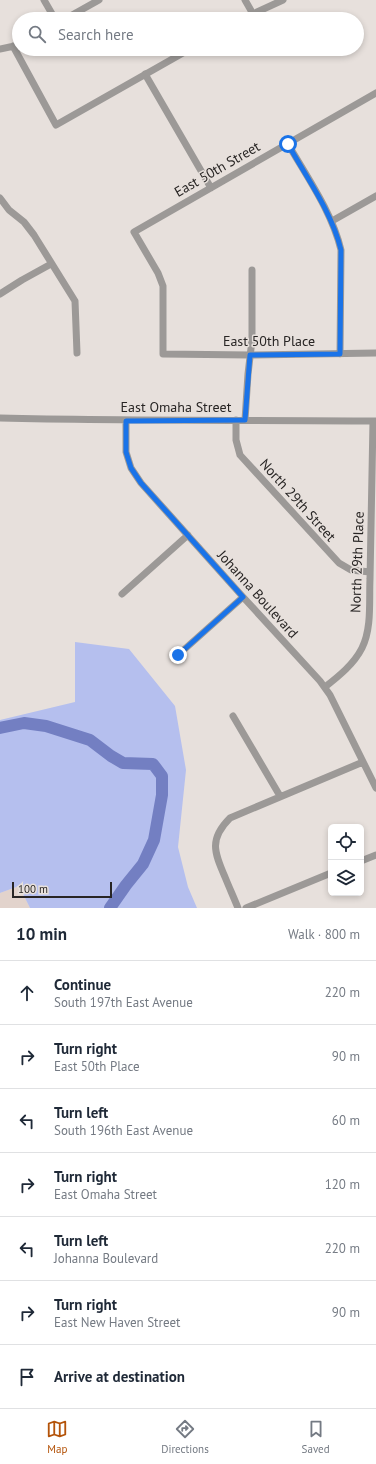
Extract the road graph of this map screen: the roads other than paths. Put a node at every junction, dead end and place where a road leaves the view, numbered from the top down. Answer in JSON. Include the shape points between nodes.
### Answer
{"nodes":[{"id":1,"x":44,"y":0,"type":"edge"},
{"id":2,"x":98,"y":0,"type":"edge"},
{"id":3,"x":245,"y":0,"type":"edge"},
{"id":4,"x":283,"y":0,"type":"edge"},
{"id":5,"x":51,"y":12,"type":"edge"},
{"id":6,"x":77,"y":12,"type":"edge"},
{"id":7,"x":252,"y":12,"type":"edge"},
{"id":8,"x":257,"y":12,"type":"edge"},
{"id":9,"x":12,"y":47,"type":"edge"},
{"id":10,"x":0,"y":49,"type":"edge"},
{"id":11,"x":21,"y":56,"type":"edge"},
{"id":12,"x":177,"y":56,"type":"edge"},
{"id":13,"x":145,"y":74,"type":"junction"},
{"id":14,"x":376,"y":93,"type":"edge"},
{"id":15,"x":288,"y":144,"type":"junction"},
{"id":16,"x":211,"y":188,"type":"junction"},
{"id":17,"x":376,"y":196,"type":"edge"},
{"id":18,"x":0,"y":198,"type":"edge"},
{"id":19,"x":332,"y":221,"type":"junction"},
{"id":20,"x":51,"y":264,"type":"junction"},
{"id":21,"x":252,"y":270,"type":"dead end"},
{"id":22,"x":0,"y":294,"type":"edge"},
{"id":23,"x":77,"y":353,"type":"dead end"},
{"id":24,"x":376,"y":353,"type":"edge"},
{"id":25,"x":163,"y":354,"type":"joint"},
{"id":26,"x":340,"y":354,"type":"junction"},
{"id":27,"x":250,"y":355,"type":"junction"},
{"id":28,"x":0,"y":418,"type":"edge"},
{"id":29,"x":236,"y":420,"type":"junction"},
{"id":30,"x":245,"y":420,"type":"junction"},
{"id":31,"x":126,"y":421,"type":"junction"},
{"id":32,"x":375,"y":421,"type":"edge"},
{"id":33,"x":188,"y":535,"type":"junction"},
{"id":34,"x":370,"y":572,"type":"junction"},
{"id":35,"x":122,"y":594,"type":"dead end"},
{"id":36,"x":243,"y":597,"type":"junction"},
{"id":37,"x":178,"y":655,"type":"dead end"},
{"id":38,"x":325,"y":687,"type":"junction"},
{"id":39,"x":233,"y":716,"type":"dead end"},
{"id":40,"x":363,"y":762,"type":"junction"},
{"id":41,"x":376,"y":788,"type":"edge"},
{"id":42,"x":280,"y":796,"type":"junction"},
{"id":43,"x":376,"y":855,"type":"edge"},
{"id":44,"x":364,"y":860,"type":"edge"},
{"id":45,"x":328,"y":874,"type":"edge"},
{"id":46,"x":238,"y":908,"type":"edge"},
{"id":47,"x":246,"y":908,"type":"edge"}],
"edges":[{"from":1,"to":5,"type":"street"},
{"from":2,"to":6,"type":"street"},
{"from":3,"to":7,"type":"street"},
{"from":4,"to":8,"type":"street"},
{"from":9,"to":10,"type":"street"},
{"from":11,"to":13,"type":"street","via":[[56,125]]},
{"from":12,"to":13,"type":"street"},
{"from":13,"to":16,"type":"street"},
{"from":14,"to":15,"type":"street","name":"East 50th Street"},
{"from":15,"to":16,"type":"street","name":"East 50th Street"},
{"from":15,"to":19,"type":"street"},
{"from":16,"to":25,"type":"street","name":"East 50th Street","via":[[134,232],[163,286]]},
{"from":17,"to":19,"type":"street"},
{"from":18,"to":20,"type":"street","via":[[9,210],[24,222]]},
{"from":19,"to":26,"type":"street","via":[[341,250]]},
{"from":20,"to":22,"type":"street"},
{"from":20,"to":23,"type":"street","via":[[75,302]]},
{"from":21,"to":27,"type":"street"},
{"from":24,"to":26,"type":"street","name":"East 50th Place"},
{"from":25,"to":27,"type":"street","name":"East 50th Place"},
{"from":26,"to":27,"type":"street","name":"East 50th Place"},
{"from":27,"to":30,"type":"street"},
{"from":28,"to":31,"type":"street","name":"East Omaha Street"},
{"from":29,"to":30,"type":"street","name":"East Omaha Street"},
{"from":29,"to":31,"type":"street","name":"East Omaha Street"},
{"from":29,"to":34,"type":"street","name":"North 29th Street","via":[[236,440],[240,455],[339,563],[351,570]]},
{"from":30,"to":32,"type":"street","name":"East Omaha Street"},
{"from":31,"to":33,"type":"street","name":"Johanna Boulevard","via":[[126,452],[131,468],[141,483]]},
{"from":32,"to":34,"type":"street","name":"North 29th Place"},
{"from":33,"to":35,"type":"street"},
{"from":33,"to":36,"type":"street","name":"Johanna Boulevard"},
{"from":34,"to":38,"type":"street","name":"North 29th Place","via":[[368,624],[362,647],[350,666]]},
{"from":36,"to":37,"type":"street"},
{"from":36,"to":38,"type":"street","name":"Johanna Boulevard"},
{"from":38,"to":40,"type":"street","name":"Johanna Boulevard"},
{"from":39,"to":42,"type":"street"},
{"from":40,"to":41,"type":"street","name":"Johanna Boulevard"},
{"from":40,"to":42,"type":"street"},
{"from":42,"to":46,"type":"street","via":[[230,818],[219,832],[216,855]]},
{"from":43,"to":44,"type":"street"},
{"from":45,"to":47,"type":"street"}]}
